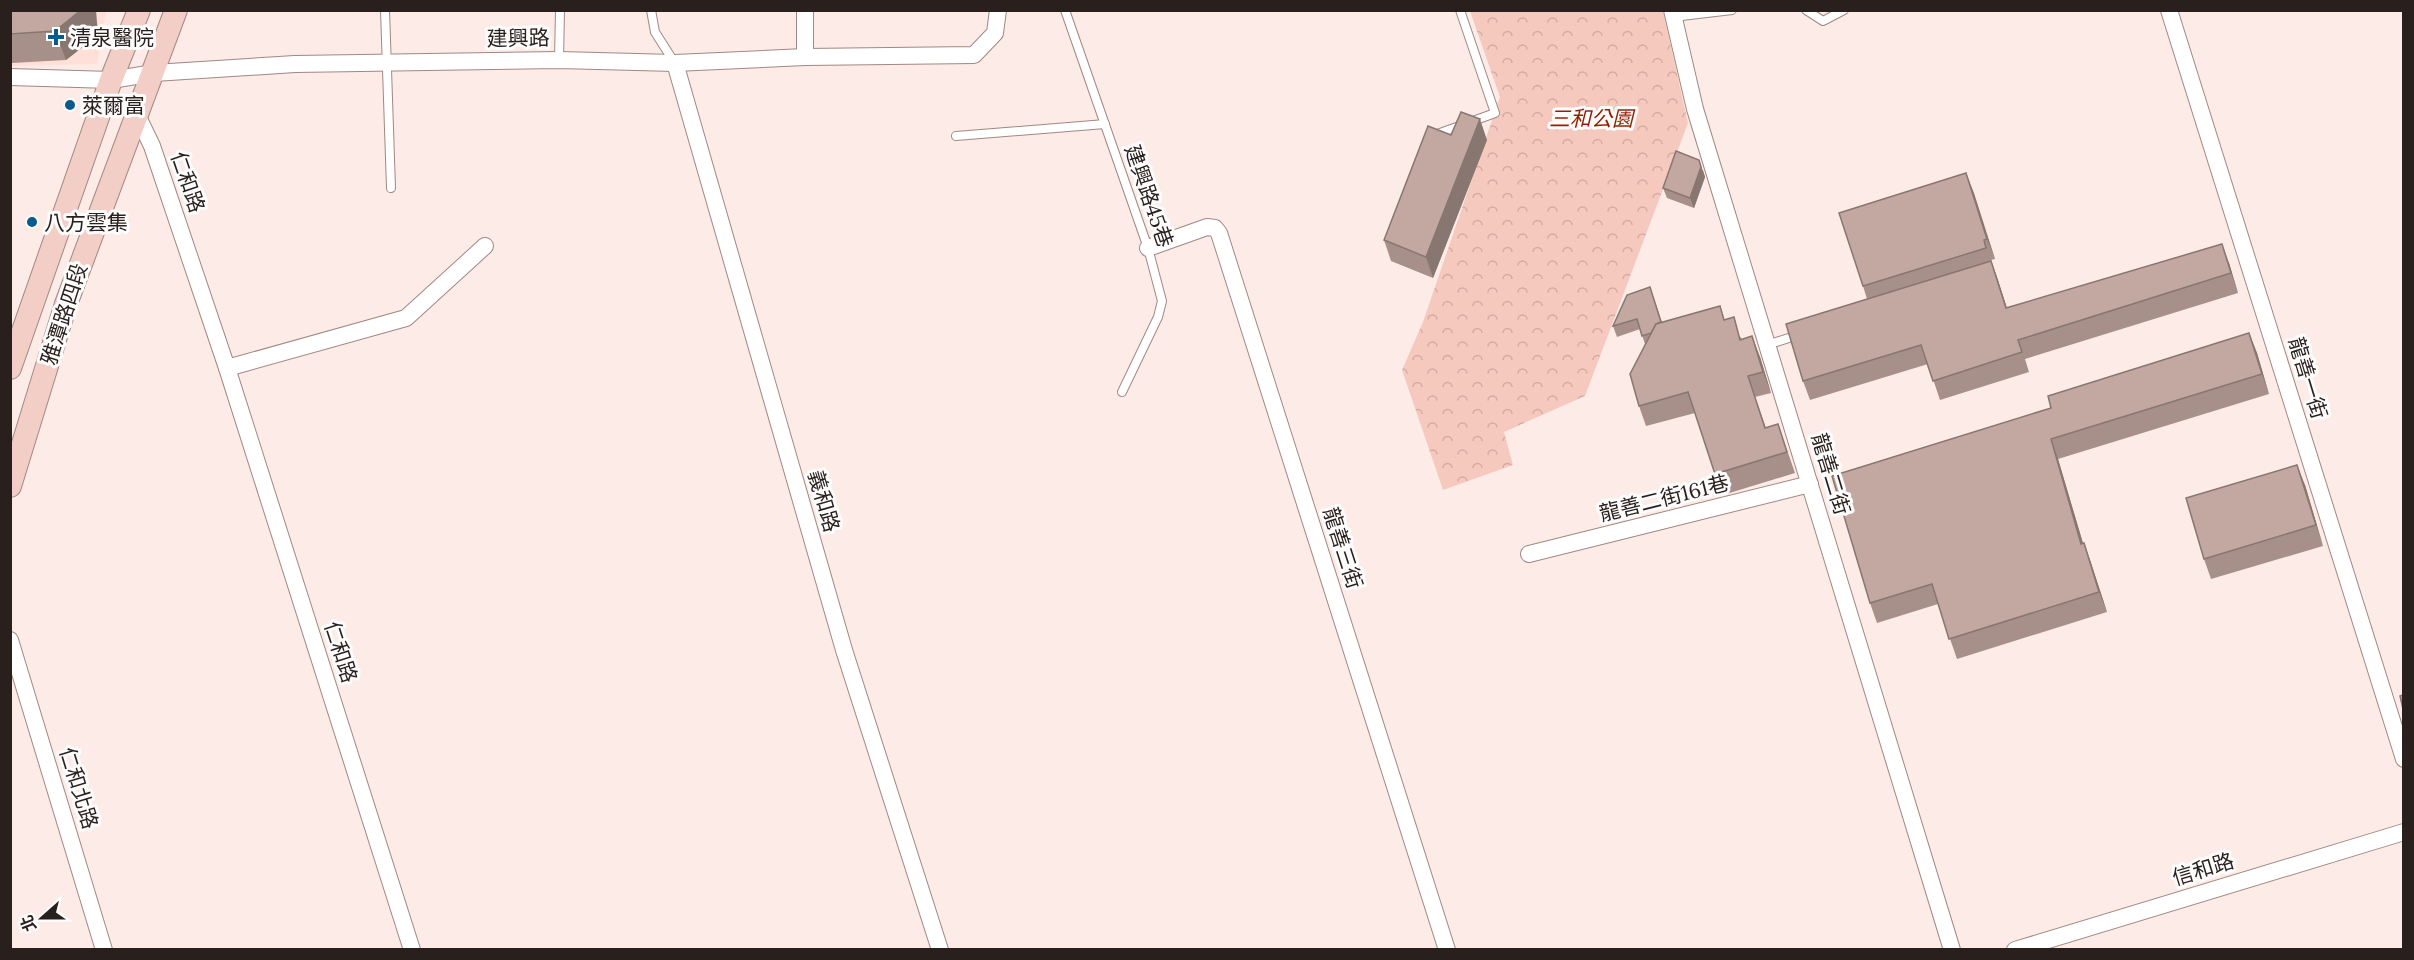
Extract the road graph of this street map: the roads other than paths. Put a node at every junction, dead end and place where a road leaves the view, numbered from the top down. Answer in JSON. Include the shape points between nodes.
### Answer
{"nodes":[{"id":1,"x":139,"y":10,"type":"edge"},
{"id":2,"x":176,"y":10,"type":"edge"},
{"id":3,"x":384,"y":10,"type":"edge"},
{"id":4,"x":560,"y":10,"type":"edge"},
{"id":5,"x":651,"y":10,"type":"edge"},
{"id":6,"x":805,"y":10,"type":"edge"},
{"id":7,"x":998,"y":10,"type":"edge"},
{"id":8,"x":1065,"y":10,"type":"edge"},
{"id":9,"x":1460,"y":10,"type":"edge"},
{"id":10,"x":1732,"y":10,"type":"edge"},
{"id":11,"x":1806,"y":10,"type":"edge"},
{"id":12,"x":1844,"y":10,"type":"edge"},
{"id":13,"x":2169,"y":10,"type":"edge"},
{"id":14,"x":1672,"y":14,"type":"edge"},
{"id":15,"x":805,"y":57,"type":"junction"},
{"id":16,"x":559,"y":60,"type":"junction"},
{"id":17,"x":385,"y":62,"type":"junction"},
{"id":18,"x":675,"y":63,"type":"junction"},
{"id":19,"x":154,"y":73,"type":"junction"},
{"id":20,"x":10,"y":77,"type":"edge"},
{"id":21,"x":111,"y":80,"type":"junction"},
{"id":22,"x":137,"y":115,"type":"junction"},
{"id":23,"x":1105,"y":124,"type":"junction"},
{"id":24,"x":956,"y":136,"type":"dead end"},
{"id":25,"x":1429,"y":137,"type":"edge"},
{"id":26,"x":391,"y":188,"type":"dead end"},
{"id":27,"x":484,"y":246,"type":"dead end"},
{"id":28,"x":1148,"y":248,"type":"junction"},
{"id":29,"x":1811,"y":331,"type":"edge"},
{"id":30,"x":1767,"y":345,"type":"junction"},
{"id":31,"x":10,"y":368,"type":"edge"},
{"id":32,"x":227,"y":368,"type":"junction"},
{"id":33,"x":1122,"y":392,"type":"dead end"},
{"id":34,"x":1810,"y":484,"type":"junction"},
{"id":35,"x":10,"y":486,"type":"edge"},
{"id":36,"x":1529,"y":554,"type":"dead end"},
{"id":37,"x":10,"y":640,"type":"edge"},
{"id":38,"x":2403,"y":759,"type":"edge"},
{"id":39,"x":2403,"y":832,"type":"edge"},
{"id":40,"x":104,"y":950,"type":"edge"},
{"id":41,"x":412,"y":950,"type":"edge"},
{"id":42,"x":940,"y":950,"type":"edge"},
{"id":43,"x":1447,"y":950,"type":"edge"},
{"id":44,"x":1952,"y":950,"type":"edge"},
{"id":45,"x":2015,"y":950,"type":"edge"}],
"edges":[{"from":1,"to":21,"type":"street","name":"雅潭路四段"},
{"from":2,"to":19,"type":"street","name":"雅潭路四段"},
{"from":3,"to":17,"type":"lane"},
{"from":4,"to":16,"type":"lane"},
{"from":5,"to":18,"type":"lane","via":[[655,32]]},
{"from":6,"to":15,"type":"street"},
{"from":7,"to":15,"type":"street","name":"建興路","via":[[995,33],[974,55]]},
{"from":8,"to":23,"type":"lane","name":"建興路45巷"},
{"from":9,"to":25,"type":"lane","via":[[1494,113]]},
{"from":10,"to":14,"type":"lane"},
{"from":11,"to":12,"type":"lane","via":[[1823,21]]},
{"from":13,"to":38,"type":"street","name":"龍善一街"},
{"from":14,"to":30,"type":"street","name":"龍善二街","via":[[1695,109]]},
{"from":15,"to":18,"type":"street","name":"建興路"},
{"from":16,"to":17,"type":"street","name":"建興路"},
{"from":16,"to":18,"type":"street","name":"建興路"},
{"from":17,"to":19,"type":"street","name":"建興路"},
{"from":17,"to":26,"type":"lane"},
{"from":18,"to":42,"type":"street","name":"義和路","via":[[844,650]]},
{"from":19,"to":21,"type":"street","name":"建興路"},
{"from":19,"to":22,"type":"street","name":"雅潭路四段"},
{"from":20,"to":21,"type":"street","name":"建興路"},
{"from":21,"to":31,"type":"street","name":"雅潭路四段"},
{"from":22,"to":32,"type":"street","name":"仁和路","via":[[152,146]]},
{"from":22,"to":35,"type":"street","name":"雅潭路四段","via":[[66,304]]},
{"from":23,"to":24,"type":"lane"},
{"from":23,"to":28,"type":"lane","name":"建興路45巷"},
{"from":27,"to":32,"type":"street","via":[[406,318]]},
{"from":28,"to":33,"type":"lane","name":"建興路45巷","via":[[1162,302]]},
{"from":28,"to":43,"type":"street","name":"龍善三街","via":[[1207,227],[1219,233]]},
{"from":29,"to":30,"type":"lane"},
{"from":30,"to":34,"type":"street","name":"龍善二街"},
{"from":32,"to":41,"type":"street","name":"仁和路"},
{"from":34,"to":36,"type":"street","name":"龍善二街161巷"},
{"from":34,"to":44,"type":"street","name":"龍善二街"},
{"from":37,"to":40,"type":"street","name":"仁和北路"},
{"from":39,"to":45,"type":"street","name":"信和路"}]}
